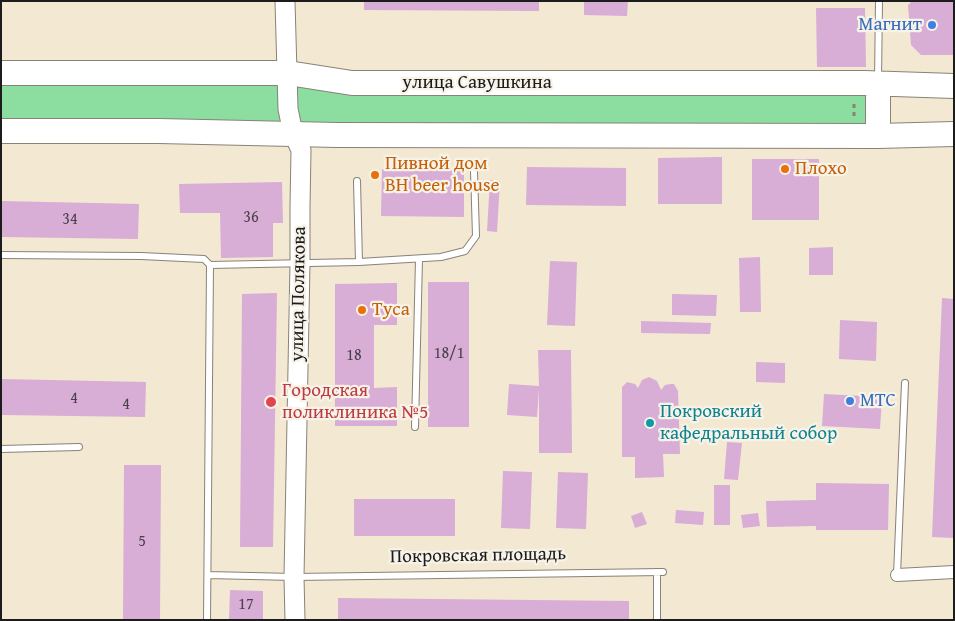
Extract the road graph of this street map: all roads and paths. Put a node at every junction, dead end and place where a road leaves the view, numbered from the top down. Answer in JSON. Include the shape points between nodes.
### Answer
{"nodes":[{"id":1,"x":285,"y":1,"type":"edge"},
{"id":2,"x":879,"y":1,"type":"edge"},
{"id":3,"x":1,"y":73,"type":"edge"},
{"id":4,"x":288,"y":73,"type":"junction"},
{"id":5,"x":855,"y":83,"type":"junction"},
{"id":6,"x":878,"y":83,"type":"junction"},
{"id":7,"x":954,"y":86,"type":"edge"},
{"id":8,"x":1,"y":131,"type":"edge"},
{"id":9,"x":293,"y":134,"type":"junction"},
{"id":10,"x":954,"y":134,"type":"edge"},
{"id":11,"x":853,"y":136,"type":"junction"},
{"id":12,"x":878,"y":136,"type":"junction"},
{"id":13,"x":474,"y":171,"type":"dead end"},
{"id":14,"x":357,"y":181,"type":"dead end"},
{"id":15,"x":1,"y":255,"type":"edge"},
{"id":16,"x":419,"y":259,"type":"junction"},
{"id":17,"x":359,"y":262,"type":"junction"},
{"id":18,"x":300,"y":263,"type":"junction"},
{"id":19,"x":210,"y":265,"type":"junction"},
{"id":20,"x":905,"y":383,"type":"dead end"},
{"id":21,"x":414,"y":427,"type":"dead end"},
{"id":22,"x":80,"y":447,"type":"dead end"},
{"id":23,"x":1,"y":449,"type":"edge"},
{"id":24,"x":954,"y":572,"type":"edge"},
{"id":25,"x":208,"y":575,"type":"junction"},
{"id":26,"x":897,"y":575,"type":"joint"},
{"id":27,"x":294,"y":577,"type":"junction"},
{"id":28,"x":207,"y":620,"type":"edge"},
{"id":29,"x":295,"y":620,"type":"edge"},
{"id":30,"x":657,"y":620,"type":"edge"}],
"edges":[{"from":1,"to":4,"type":"street","name":"улица Полякова"},
{"from":2,"to":6,"type":"lane"},
{"from":3,"to":4,"type":"highway","name":"улица Савушкина"},
{"from":4,"to":5,"type":"highway","name":"улица Савушкина","via":[[352,83]]},
{"from":4,"to":9,"type":"street","name":"улица Полякова","via":[[288,109]]},
{"from":5,"to":6,"type":"highway","name":"улица Савушкина"},
{"from":5,"to":11,"type":"path"},
{"from":6,"to":7,"type":"highway","name":"улица Савушкина"},
{"from":6,"to":12,"type":"highway"},
{"from":8,"to":9,"type":"highway"},
{"from":9,"to":11,"type":"highway"},
{"from":9,"to":18,"type":"street","name":"улица Полякова","via":[[301,150]]},
{"from":10,"to":12,"type":"highway"},
{"from":11,"to":12,"type":"highway"},
{"from":13,"to":16,"type":"lane","via":[[476,236],[465,250]]},
{"from":14,"to":17,"type":"lane"},
{"from":15,"to":19,"type":"lane","via":[[204,259]]},
{"from":16,"to":17,"type":"lane"},
{"from":16,"to":21,"type":"lane"},
{"from":17,"to":18,"type":"lane"},
{"from":18,"to":19,"type":"lane"},
{"from":18,"to":27,"type":"street","name":"улица Полякова"},
{"from":19,"to":25,"type":"lane"},
{"from":20,"to":26,"type":"lane"},
{"from":22,"to":23,"type":"lane"},
{"from":24,"to":26,"type":"street"},
{"from":25,"to":27,"type":"lane","name":"Покровская площадь"},
{"from":25,"to":28,"type":"lane"},
{"from":27,"to":29,"type":"street","name":"улица Полякова"},
{"from":27,"to":30,"type":"lane","name":"Покровская площадь","via":[[660,572]]}]}
